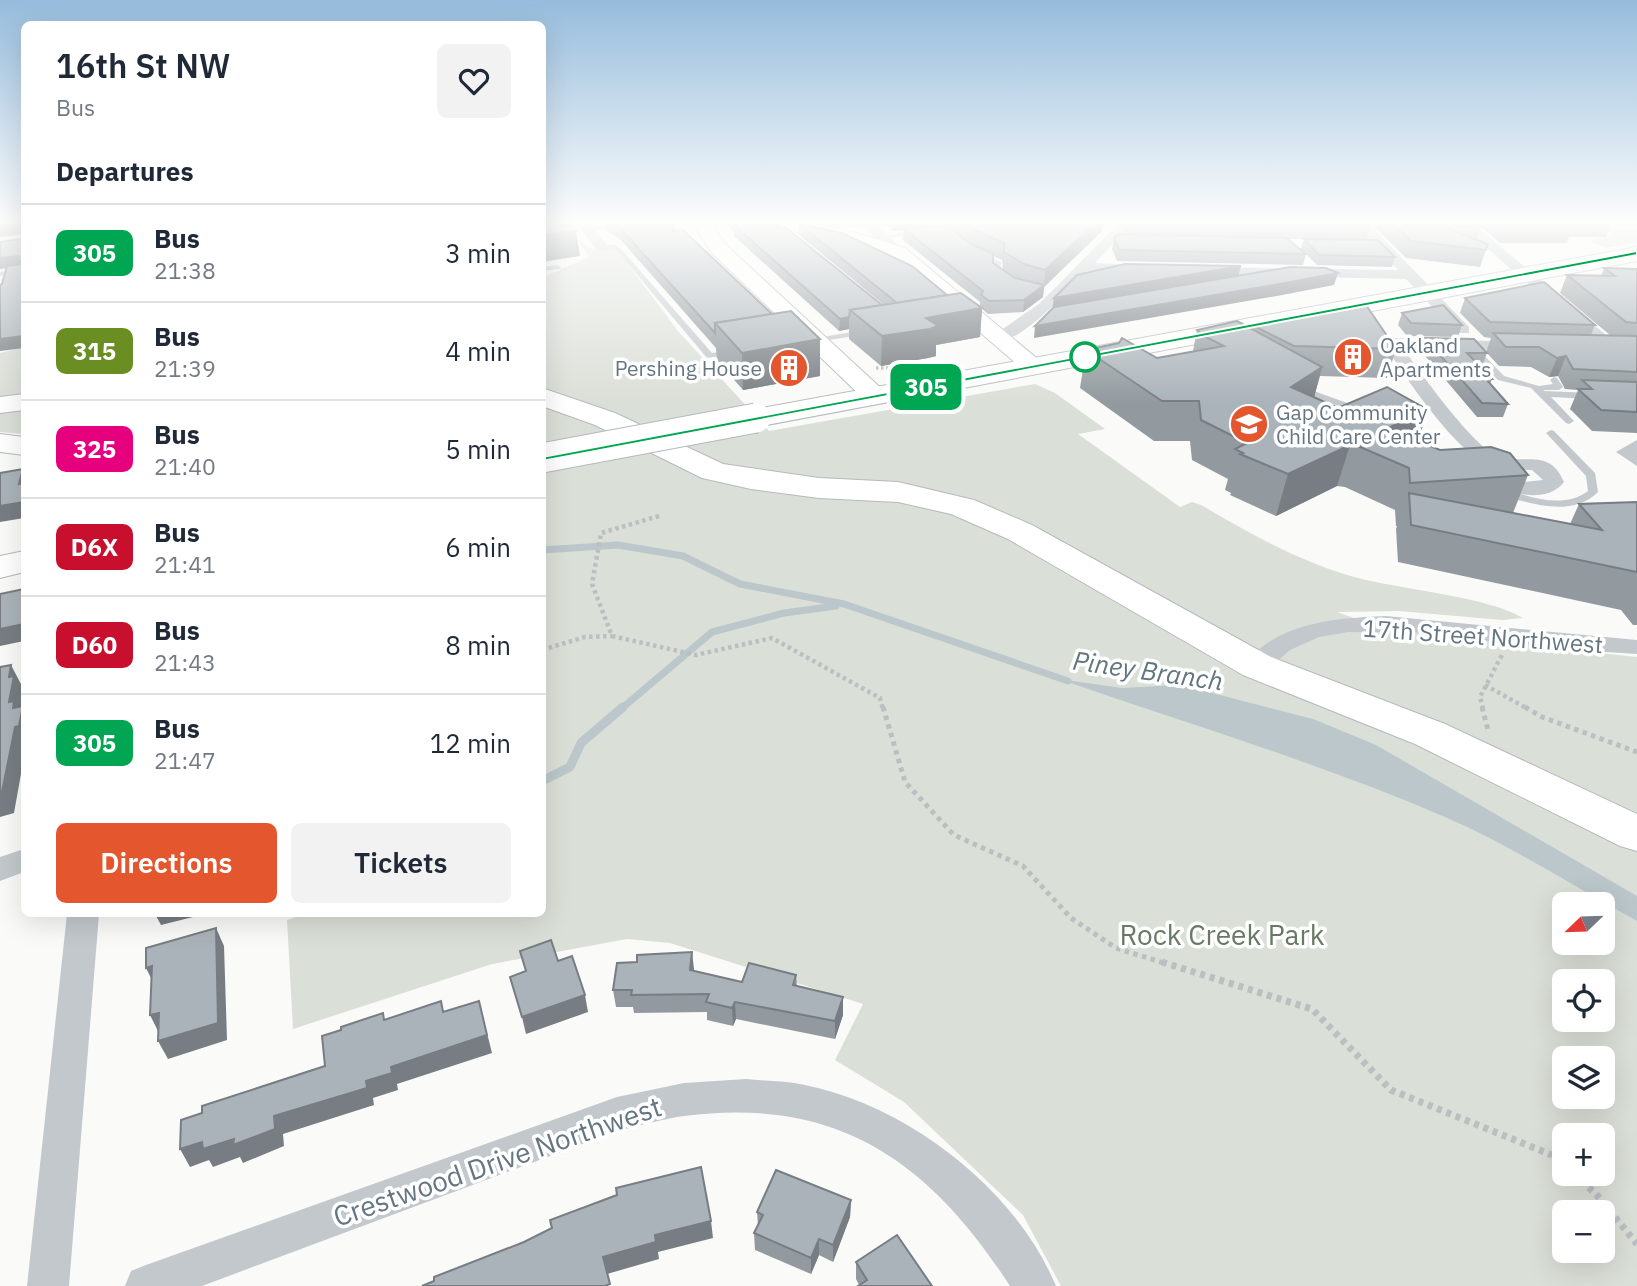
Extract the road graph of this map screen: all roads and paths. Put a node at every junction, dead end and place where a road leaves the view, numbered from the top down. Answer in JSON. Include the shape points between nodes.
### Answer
{"nodes":[{"id":1,"x":647,"y":282,"type":"edge"},
{"id":2,"x":753,"y":282,"type":"edge"},
{"id":3,"x":931,"y":282,"type":"edge"},
{"id":4,"x":1011,"y":282,"type":"edge"},
{"id":5,"x":1064,"y":282,"type":"edge"},
{"id":6,"x":1400,"y":282,"type":"edge"},
{"id":7,"x":1443,"y":282,"type":"edge"},
{"id":8,"x":1535,"y":282,"type":"edge"},
{"id":9,"x":1419,"y":284,"type":"junction"},
{"id":10,"x":1017,"y":286,"type":"edge"},
{"id":11,"x":1053,"y":315,"type":"edge"},
{"id":12,"x":1028,"y":319,"type":"junction"},
{"id":13,"x":877,"y":330,"type":"edge"},
{"id":14,"x":1000,"y":338,"type":"junction"},
{"id":15,"x":811,"y":339,"type":"junction"},
{"id":16,"x":1477,"y":344,"type":"junction"},
{"id":17,"x":1531,"y":346,"type":"edge"},
{"id":18,"x":1585,"y":347,"type":"edge"},
{"id":19,"x":747,"y":350,"type":"edge"},
{"id":20,"x":1034,"y":366,"type":"junction"},
{"id":21,"x":1554,"y":380,"type":"dead end"},
{"id":22,"x":1289,"y":384,"type":"edge"},
{"id":23,"x":1539,"y":391,"type":"junction"},
{"id":24,"x":875,"y":396,"type":"junction"},
{"id":25,"x":1597,"y":396,"type":"edge"},
{"id":26,"x":546,"y":397,"type":"edge"},
{"id":27,"x":21,"y":402,"type":"edge"},
{"id":28,"x":0,"y":405,"type":"edge"},
{"id":29,"x":1373,"y":416,"type":"edge"},
{"id":30,"x":1569,"y":421,"type":"dead end"},
{"id":31,"x":1390,"y":424,"type":"edge"},
{"id":32,"x":1551,"y":433,"type":"dead end"},
{"id":33,"x":0,"y":443,"type":"edge"},
{"id":34,"x":21,"y":446,"type":"edge"},
{"id":35,"x":1637,"y":446,"type":"edge"},
{"id":36,"x":546,"y":457,"type":"edge"},
{"id":37,"x":1637,"y":460,"type":"edge"},
{"id":38,"x":1497,"y":463,"type":"edge"},
{"id":39,"x":1443,"y":464,"type":"edge"},
{"id":40,"x":1489,"y":487,"type":"edge"},
{"id":41,"x":659,"y":516,"type":"dead end"},
{"id":42,"x":21,"y":548,"type":"edge"},
{"id":43,"x":0,"y":551,"type":"edge"},
{"id":44,"x":21,"y":562,"type":"edge"},
{"id":45,"x":0,"y":566,"type":"edge"},
{"id":46,"x":612,"y":636,"type":"junction"},
{"id":47,"x":1519,"y":638,"type":"junction"},
{"id":48,"x":1637,"y":647,"type":"edge"},
{"id":49,"x":546,"y":649,"type":"edge"},
{"id":50,"x":1257,"y":666,"type":"junction"},
{"id":51,"x":1485,"y":685,"type":"junction"},
{"id":52,"x":1637,"y":752,"type":"edge"},
{"id":53,"x":1506,"y":769,"type":"junction"},
{"id":54,"x":1637,"y":834,"type":"edge"},
{"id":55,"x":21,"y":861,"type":"edge"},
{"id":56,"x":0,"y":869,"type":"edge"},
{"id":57,"x":83,"y":917,"type":"edge"},
{"id":58,"x":1552,"y":1155,"type":"edge"},
{"id":59,"x":1587,"y":1186,"type":"edge"},
{"id":60,"x":1637,"y":1244,"type":"edge"},
{"id":61,"x":48,"y":1286,"type":"edge"},
{"id":62,"x":146,"y":1286,"type":"edge"},
{"id":63,"x":1035,"y":1286,"type":"edge"}],
"edges":[{"from":1,"to":19,"type":"lane","via":[[710,356]]},
{"from":2,"to":15,"type":"street"},
{"from":3,"to":14,"type":"street"},
{"from":4,"to":10,"type":"lane"},
{"from":5,"to":12,"type":"street"},
{"from":6,"to":9,"type":"street"},
{"from":7,"to":9,"type":"main road"},
{"from":8,"to":18,"type":"street","via":[[1619,348]]},
{"from":9,"to":16,"type":"street"},
{"from":9,"to":20,"type":"main road","via":[[1210,340]]},
{"from":11,"to":12,"type":"lane"},
{"from":12,"to":14,"type":"street"},
{"from":13,"to":15,"type":"lane"},
{"from":14,"to":20,"type":"street"},
{"from":15,"to":24,"type":"street"},
{"from":16,"to":17,"type":"street"},
{"from":16,"to":23,"type":"lane","via":[[1472,347],[1501,378]]},
{"from":16,"to":38,"type":"street","via":[[1391,343],[1475,449]]},
{"from":20,"to":24,"type":"main road"},
{"from":21,"to":23,"type":"lane","via":[[1559,387]]},
{"from":22,"to":29,"type":"lane"},
{"from":23,"to":25,"type":"lane"},
{"from":23,"to":30,"type":"lane"},
{"from":24,"to":36,"type":"main road","bridge":true},
{"from":26,"to":50,"type":"main road","via":[[605,419],[713,471],[806,487],[898,492],[962,507],[1020,532]]},
{"from":27,"to":28,"type":"main road"},
{"from":31,"to":39,"type":"lane","via":[[1430,447]]},
{"from":32,"to":40,"type":"lane","via":[[1591,475],[1594,485],[1588,496],[1548,502]]},
{"from":33,"to":34,"type":"main road"},
{"from":35,"to":37,"type":"street","via":[[1626,452]]},
{"from":41,"to":46,"type":"path","via":[[601,533],[592,584]]},
{"from":42,"to":43,"type":"main road"},
{"from":44,"to":45,"type":"main road"},
{"from":46,"to":49,"type":"path","via":[[585,637]]},
{"from":46,"to":58,"type":"path","via":[[696,655],[772,638],[880,698],[905,782],[954,835],[1023,866],[1071,918],[1116,948],[1312,1009],[1391,1090]]},
{"from":47,"to":48,"type":"street","name":"17th Street Northwest"},
{"from":47,"to":50,"type":"street","name":"17th Street Northwest","via":[[1406,625],[1344,626],[1292,639]]},
{"from":47,"to":51,"type":"path","via":[[1499,657]]},
{"from":50,"to":53,"type":"main road"},
{"from":51,"to":52,"type":"path","via":[[1542,717]]},
{"from":51,"to":53,"type":"path","via":[[1480,697],[1488,732]]},
{"from":53,"to":54,"type":"main road"},
{"from":55,"to":56,"type":"street"},
{"from":57,"to":61,"type":"street"},
{"from":59,"to":60,"type":"path"},
{"from":62,"to":63,"type":"street","name":"Crestwood Drive Northwest","via":[[617,1114],[675,1100],[734,1095],[819,1106],[902,1138],[966,1190]]}]}
